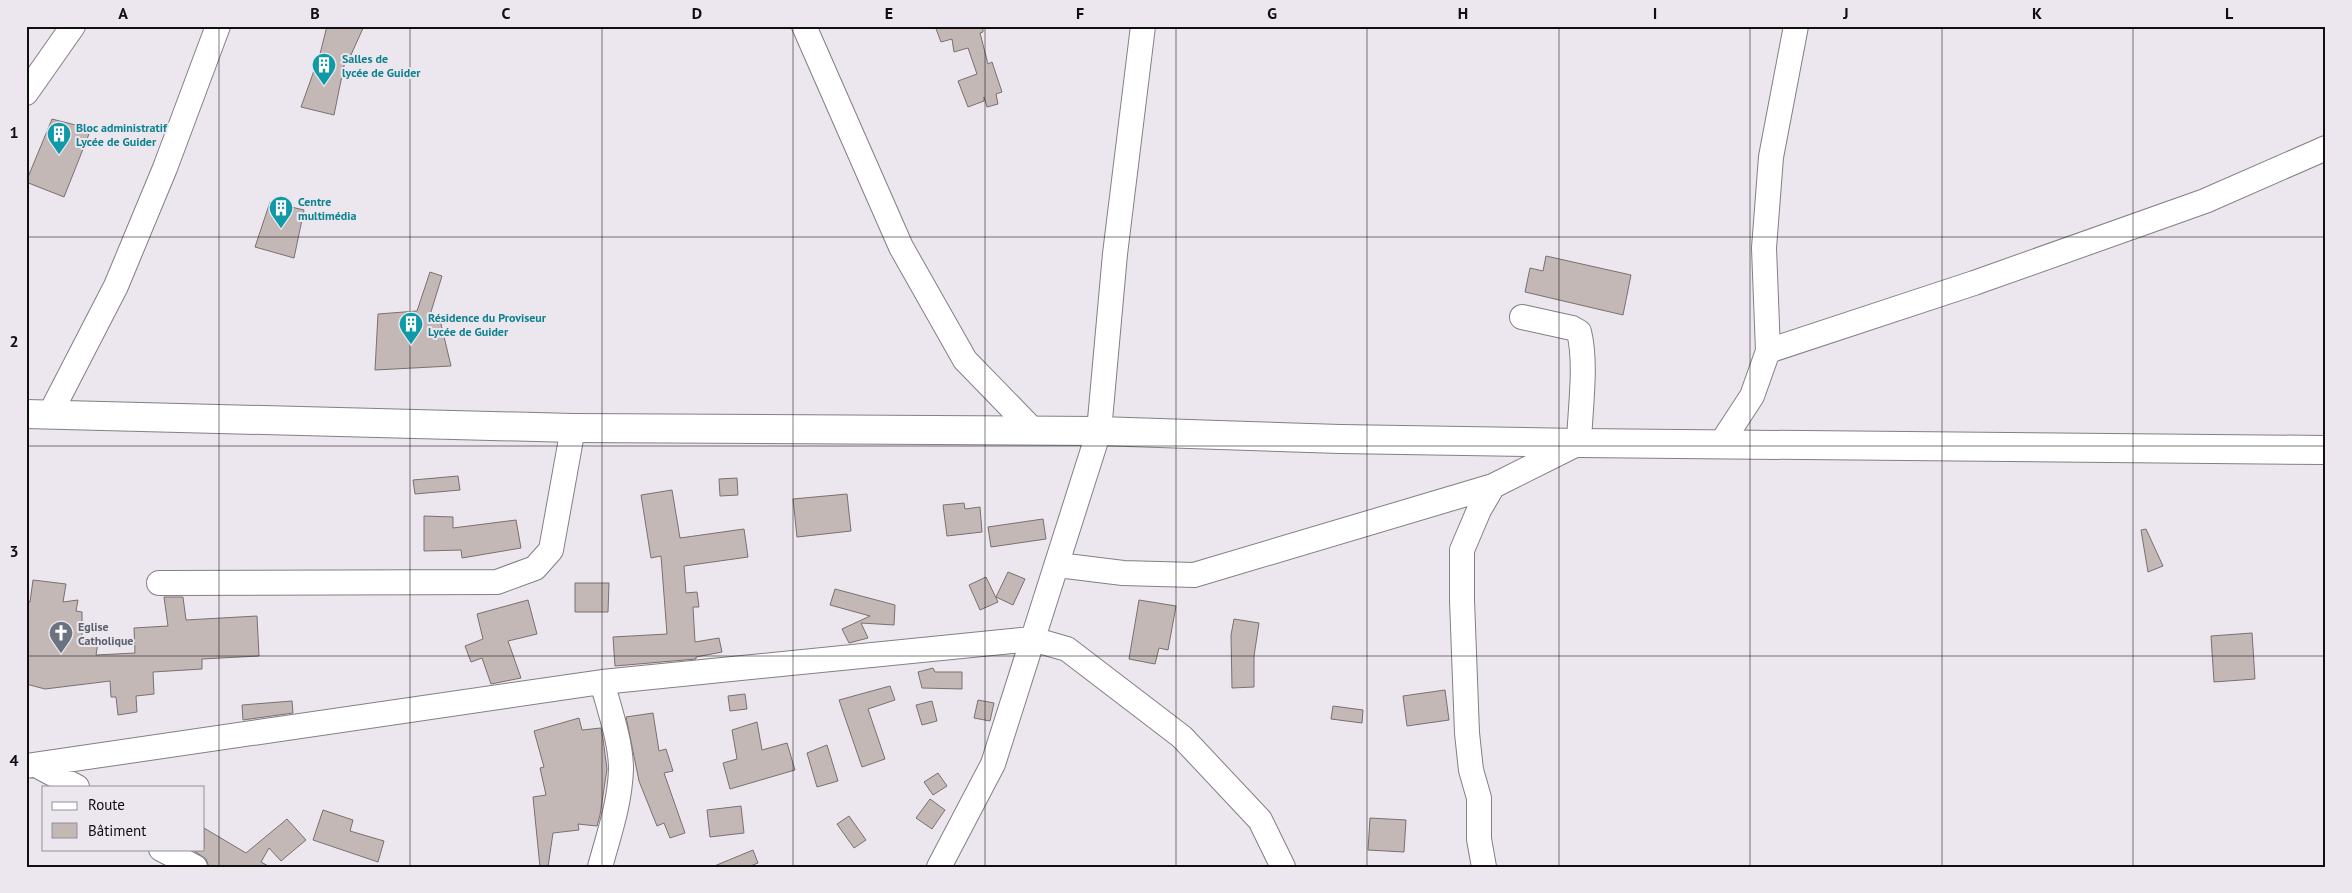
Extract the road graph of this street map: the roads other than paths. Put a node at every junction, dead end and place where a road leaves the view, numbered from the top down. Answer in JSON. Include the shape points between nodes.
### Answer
{"nodes":[{"id":1,"x":73,"y":26,"type":"edge"},
{"id":2,"x":218,"y":26,"type":"edge"},
{"id":3,"x":804,"y":26,"type":"edge"},
{"id":4,"x":1143,"y":26,"type":"edge"},
{"id":5,"x":1796,"y":26,"type":"edge"},
{"id":6,"x":26,"y":93,"type":"edge"},
{"id":7,"x":2326,"y":148,"type":"edge"},
{"id":8,"x":1522,"y":317,"type":"dead end"},
{"id":9,"x":1768,"y":351,"type":"junction"},
{"id":10,"x":38,"y":414,"type":"edge"},
{"id":11,"x":573,"y":428,"type":"junction"},
{"id":12,"x":1034,"y":431,"type":"junction"},
{"id":13,"x":1099,"y":431,"type":"junction"},
{"id":14,"x":1579,"y":443,"type":"junction"},
{"id":15,"x":1720,"y":445,"type":"junction"},
{"id":16,"x":2326,"y":450,"type":"edge"},
{"id":17,"x":1493,"y":486,"type":"junction"},
{"id":18,"x":1058,"y":565,"type":"junction"},
{"id":19,"x":159,"y":583,"type":"dead end"},
{"id":20,"x":1032,"y":639,"type":"junction"},
{"id":21,"x":602,"y":682,"type":"junction"},
{"id":22,"x":31,"y":766,"type":"edge"},
{"id":23,"x":74,"y":786,"type":"edge"},
{"id":24,"x":600,"y":867,"type":"edge"},
{"id":25,"x":939,"y":867,"type":"edge"},
{"id":26,"x":1284,"y":867,"type":"edge"},
{"id":27,"x":1484,"y":867,"type":"edge"}],
"edges":[{"from":1,"to":6,"type":"street"},
{"from":2,"to":10,"type":"street","via":[[165,168],[116,286]]},
{"from":3,"to":12,"type":"street","via":[[901,247],[965,360]]},
{"from":4,"to":13,"type":"street","via":[[1115,254]]},
{"from":5,"to":9,"type":"street","via":[[1771,157],[1764,248]]},
{"from":7,"to":9,"type":"street","via":[[2196,204],[1974,283]]},
{"from":8,"to":14,"type":"street","via":[[1579,332],[1582,373]]},
{"from":9,"to":15,"type":"street","via":[[1752,396]]},
{"from":10,"to":11,"type":"main road"},
{"from":11,"to":12,"type":"main road"},
{"from":11,"to":19,"type":"street","via":[[551,550],[535,568],[497,582]]},
{"from":12,"to":13,"type":"main road"},
{"from":13,"to":14,"type":"main road"},
{"from":13,"to":18,"type":"street"},
{"from":14,"to":15,"type":"main road"},
{"from":14,"to":17,"type":"street"},
{"from":15,"to":16,"type":"main road"},
{"from":17,"to":18,"type":"street","via":[[1194,575],[1123,573]]},
{"from":17,"to":27,"type":"street","via":[[1462,550],[1467,733],[1471,770],[1479,798],[1479,839]]},
{"from":18,"to":20,"type":"street"},
{"from":20,"to":21,"type":"street"},
{"from":20,"to":25,"type":"street","via":[[993,764]]},
{"from":20,"to":26,"type":"street","via":[[1067,649],[1182,737],[1260,820]]},
{"from":21,"to":22,"type":"street"},
{"from":21,"to":24,"type":"street","via":[[621,767],[617,806]]},
{"from":22,"to":23,"type":"street"}]}
